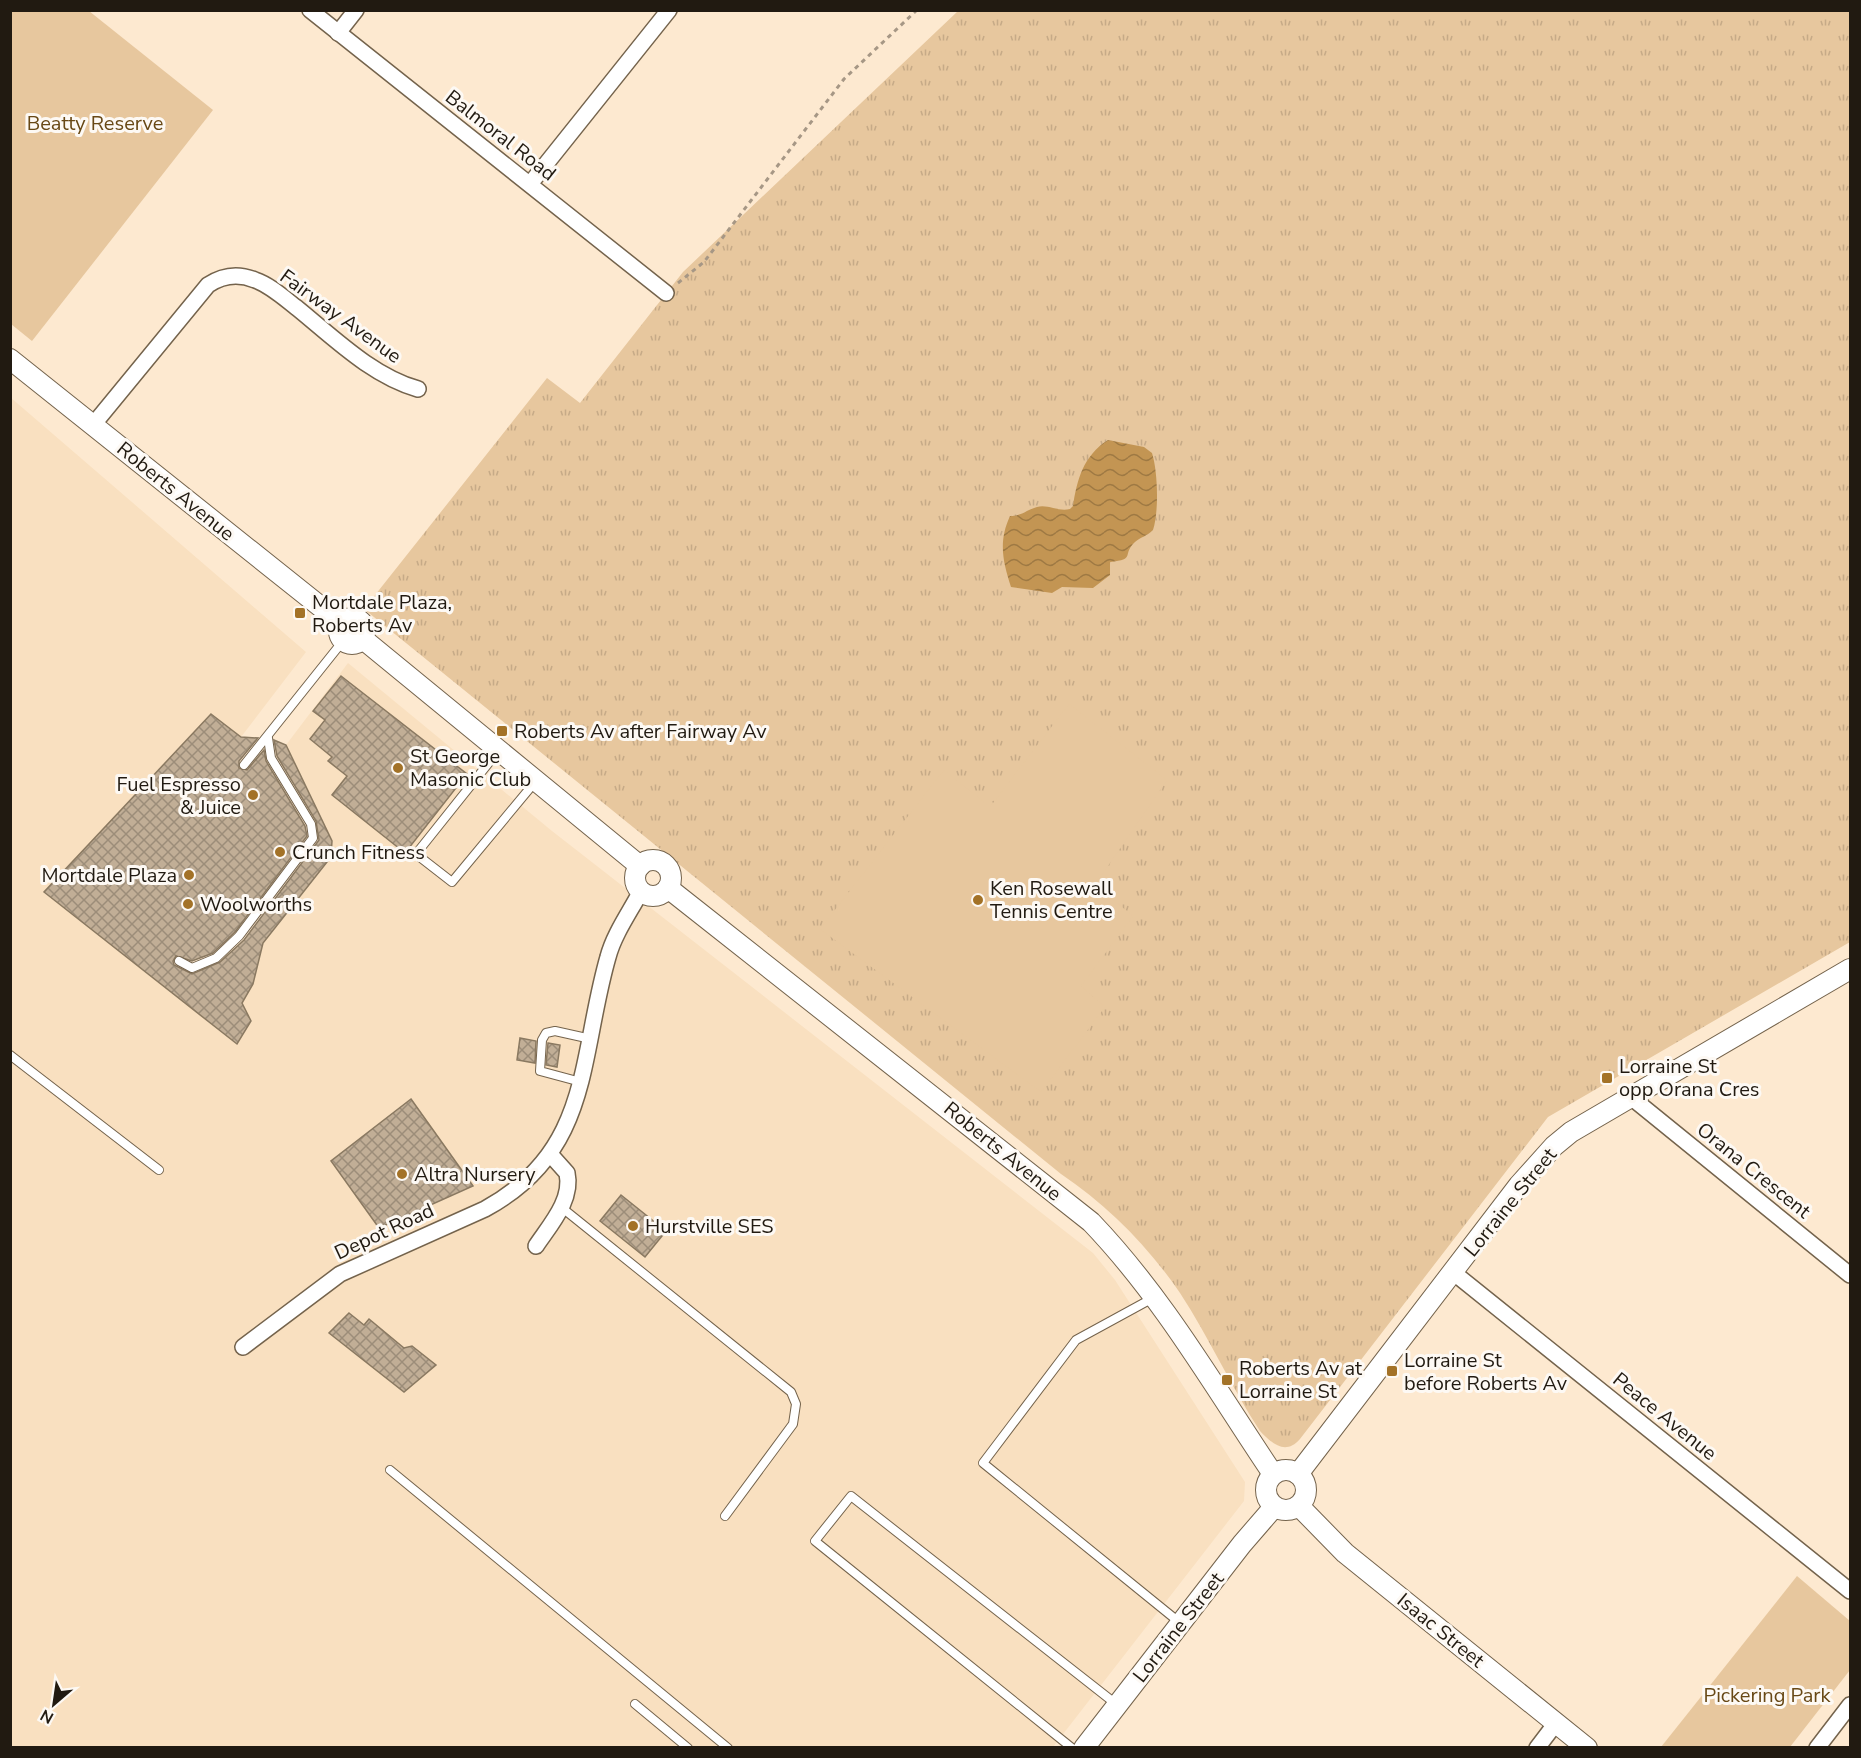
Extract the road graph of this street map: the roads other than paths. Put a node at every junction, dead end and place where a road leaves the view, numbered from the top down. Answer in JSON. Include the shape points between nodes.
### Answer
{"nodes":[{"id":1,"x":310,"y":10,"type":"edge"},
{"id":2,"x":356,"y":10,"type":"edge"},
{"id":3,"x":669,"y":10,"type":"edge"},
{"id":4,"x":338,"y":33,"type":"junction"},
{"id":5,"x":530,"y":184,"type":"junction"},
{"id":6,"x":666,"y":293,"type":"road end"},
{"id":7,"x":10,"y":359,"type":"edge"},
{"id":8,"x":418,"y":388,"type":"dead end"},
{"id":9,"x":93,"y":424,"type":"junction"},
{"id":10,"x":349,"y":634,"type":"junction"},
{"id":11,"x":268,"y":738,"type":"junction"},
{"id":12,"x":499,"y":750,"type":"junction"},
{"id":13,"x":244,"y":765,"type":"dead end"},
{"id":14,"x":536,"y":781,"type":"junction"},
{"id":15,"x":640,"y":866,"type":"junction"},
{"id":16,"x":668,"y":888,"type":"junction"},
{"id":17,"x":641,"y":891,"type":"junction"},
{"id":18,"x":179,"y":961,"type":"dead end"},
{"id":19,"x":1851,"y":969,"type":"edge"},
{"id":20,"x":591,"y":1039,"type":"junction"},
{"id":21,"x":10,"y":1055,"type":"edge"},
{"id":22,"x":582,"y":1082,"type":"junction"},
{"id":23,"x":1632,"y":1098,"type":"junction"},
{"id":24,"x":550,"y":1154,"type":"junction"},
{"id":25,"x":159,"y":1170,"type":"dead end"},
{"id":26,"x":561,"y":1207,"type":"junction"},
{"id":27,"x":536,"y":1246,"type":"dead end"},
{"id":28,"x":1454,"y":1273,"type":"junction"},
{"id":29,"x":1851,"y":1275,"type":"edge"},
{"id":30,"x":1155,"y":1297,"type":"junction"},
{"id":31,"x":243,"y":1347,"type":"dead end"},
{"id":32,"x":390,"y":1470,"type":"dead end"},
{"id":33,"x":1273,"y":1474,"type":"junction"},
{"id":34,"x":1298,"y":1474,"type":"junction"},
{"id":35,"x":1299,"y":1506,"type":"junction"},
{"id":36,"x":1274,"y":1507,"type":"junction"},
{"id":37,"x":725,"y":1516,"type":"dead end"},
{"id":38,"x":1851,"y":1591,"type":"edge"},
{"id":39,"x":1180,"y":1623,"type":"junction"},
{"id":40,"x":635,"y":1704,"type":"dead end"},
{"id":41,"x":1117,"y":1705,"type":"junction"},
{"id":42,"x":1851,"y":1706,"type":"edge"},
{"id":43,"x":1556,"y":1723,"type":"junction"},
{"id":44,"x":688,"y":1748,"type":"edge"},
{"id":45,"x":728,"y":1748,"type":"edge"},
{"id":46,"x":1072,"y":1748,"type":"edge"},
{"id":47,"x":1084,"y":1748,"type":"edge"},
{"id":48,"x":1537,"y":1748,"type":"edge"},
{"id":49,"x":1587,"y":1748,"type":"edge"},
{"id":50,"x":1817,"y":1748,"type":"edge"}],
"edges":[{"from":1,"to":4,"type":"street","name":"Balmoral Road"},
{"from":2,"to":4,"type":"street"},
{"from":3,"to":5,"type":"street"},
{"from":4,"to":5,"type":"street","name":"Balmoral Road"},
{"from":5,"to":6,"type":"street","name":"Balmoral Road"},
{"from":7,"to":9,"type":"street","name":"Roberts Avenue"},
{"from":8,"to":9,"type":"street","name":"Fairway Avenue","via":[[396,382],[370,366],[256,280],[222,276],[208,285]]},
{"from":9,"to":10,"type":"street","name":"Roberts Avenue"},
{"from":10,"to":11,"type":"lane"},
{"from":10,"to":12,"type":"street","name":"Roberts Avenue"},
{"from":11,"to":13,"type":"lane"},
{"from":11,"to":18,"type":"lane","via":[[272,758],[311,824],[313,838],[239,936],[216,958],[192,968]]},
{"from":12,"to":14,"type":"street","name":"Roberts Avenue"},
{"from":12,"to":14,"type":"lane","via":[[416,854],[453,882]]},
{"from":14,"to":15,"type":"street","name":"Roberts Avenue"},
{"from":15,"to":16,"type":"street","via":[[651,860],[667,866],[671,877]]},
{"from":15,"to":17,"type":"street","via":[[635,876]]},
{"from":16,"to":17,"type":"street","via":[[652,896]]},
{"from":16,"to":30,"type":"street","name":"Roberts Avenue","via":[[1091,1222]]},
{"from":17,"to":20,"type":"street","name":"Depot Road","via":[[609,954]]},
{"from":19,"to":23,"type":"street","name":"Lorraine Street"},
{"from":20,"to":22,"type":"street","name":"Depot Road"},
{"from":20,"to":22,"type":"lane","via":[[555,1031],[546,1033],[542,1040],[540,1071]]},
{"from":21,"to":25,"type":"lane"},
{"from":22,"to":24,"type":"street","name":"Depot Road"},
{"from":23,"to":28,"type":"street","name":"Lorraine Street","via":[[1571,1132],[1554,1146],[1519,1185]]},
{"from":23,"to":29,"type":"street","name":"Orana Crescent"},
{"from":24,"to":26,"type":"street","via":[[563,1167],[568,1180]]},
{"from":24,"to":31,"type":"street","name":"Depot Road","via":[[502,1199],[340,1274]]},
{"from":26,"to":27,"type":"street"},
{"from":26,"to":37,"type":"lane","via":[[791,1392],[796,1404],[793,1424]]},
{"from":28,"to":34,"type":"street","name":"Lorraine Street"},
{"from":28,"to":38,"type":"street","name":"Peace Avenue"},
{"from":30,"to":33,"type":"street","name":"Roberts Avenue"},
{"from":30,"to":39,"type":"lane","via":[[1076,1340],[983,1463]]},
{"from":32,"to":45,"type":"lane"},
{"from":33,"to":34,"type":"street","via":[[1286,1470]]},
{"from":33,"to":36,"type":"street","via":[[1265,1491]]},
{"from":34,"to":35,"type":"street","via":[[1306,1490]]},
{"from":35,"to":36,"type":"street","via":[[1289,1511]]},
{"from":35,"to":43,"type":"street","name":"Isaac Street","via":[[1345,1553]]},
{"from":36,"to":39,"type":"street","name":"Lorraine Street"},
{"from":39,"to":41,"type":"street","name":"Lorraine Street"},
{"from":40,"to":44,"type":"lane"},
{"from":41,"to":46,"type":"lane","via":[[851,1496],[815,1541]]},
{"from":41,"to":47,"type":"street","name":"Lorraine Street"},
{"from":42,"to":50,"type":"street"},
{"from":43,"to":48,"type":"street"},
{"from":43,"to":49,"type":"street","name":"Isaac Street"}]}
